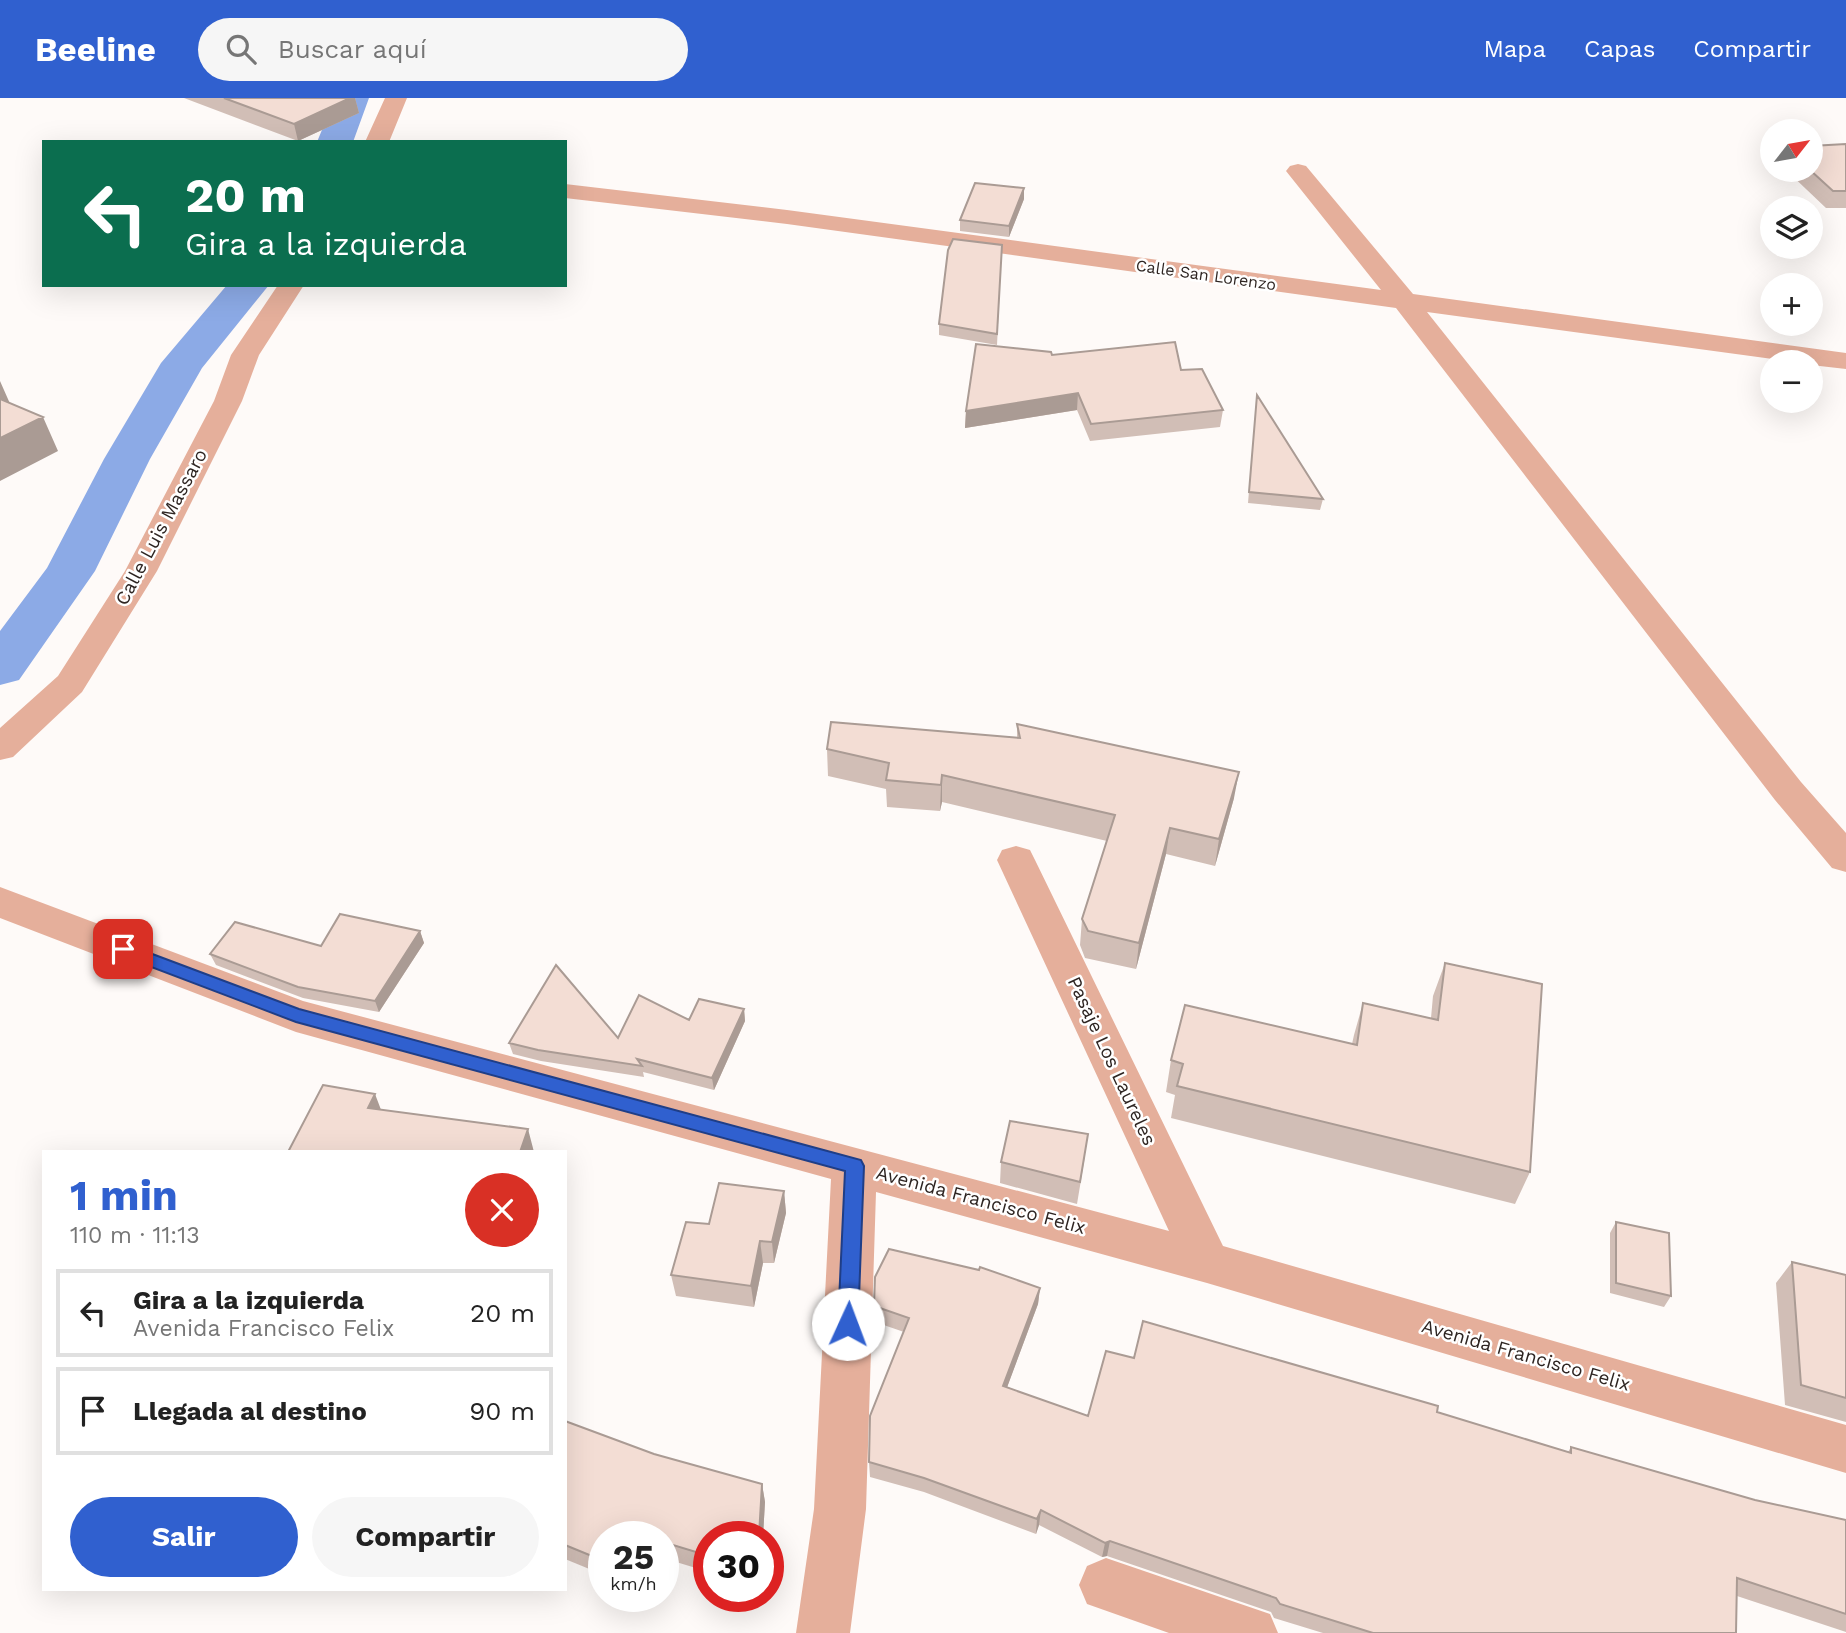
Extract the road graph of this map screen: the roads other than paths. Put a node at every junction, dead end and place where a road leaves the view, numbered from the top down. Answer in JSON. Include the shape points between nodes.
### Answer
{"nodes":[{"id":1,"x":396,"y":98,"type":"edge"},
{"id":2,"x":378,"y":140,"type":"edge"},
{"id":3,"x":1298,"y":171,"type":"dead end"},
{"id":4,"x":567,"y":191,"type":"edge"},
{"id":5,"x":290,"y":287,"type":"edge"},
{"id":6,"x":1405,"y":302,"type":"junction"},
{"id":7,"x":1846,"y":361,"type":"edge"},
{"id":8,"x":0,"y":748,"type":"edge"},
{"id":9,"x":1846,"y":858,"type":"edge"},
{"id":10,"x":1016,"y":860,"type":"dead end"},
{"id":11,"x":0,"y":902,"type":"edge"},
{"id":12,"x":854,"y":1166,"type":"junction"},
{"id":13,"x":1207,"y":1262,"type":"junction"},
{"id":14,"x":1846,"y":1448,"type":"edge"},
{"id":15,"x":1107,"y":1585,"type":"dead end"},
{"id":16,"x":823,"y":1633,"type":"edge"},
{"id":17,"x":1251,"y":1633,"type":"edge"}],
"edges":[{"from":1,"to":2,"type":"street"},
{"from":3,"to":6,"type":"street"},
{"from":4,"to":6,"type":"street","name":"Calle San Lorenzo"},
{"from":5,"to":8,"type":"street","name":"Calle Luis Massaro","via":[[244,355],[228,401],[141,571],[70,684]]},
{"from":6,"to":7,"type":"street","name":"Calle San Lorenzo"},
{"from":6,"to":9,"type":"street","via":[[1788,791]]},
{"from":10,"to":13,"type":"street","name":"Pasaje Los Laureles"},
{"from":11,"to":12,"type":"street","name":"Avenida Francisco Felix","via":[[296,1016]]},
{"from":12,"to":13,"type":"street","name":"Avenida Francisco Felix"},
{"from":12,"to":16,"type":"street","via":[[840,1510]]},
{"from":13,"to":14,"type":"street","name":"Avenida Francisco Felix"},
{"from":15,"to":17,"type":"street"}]}
